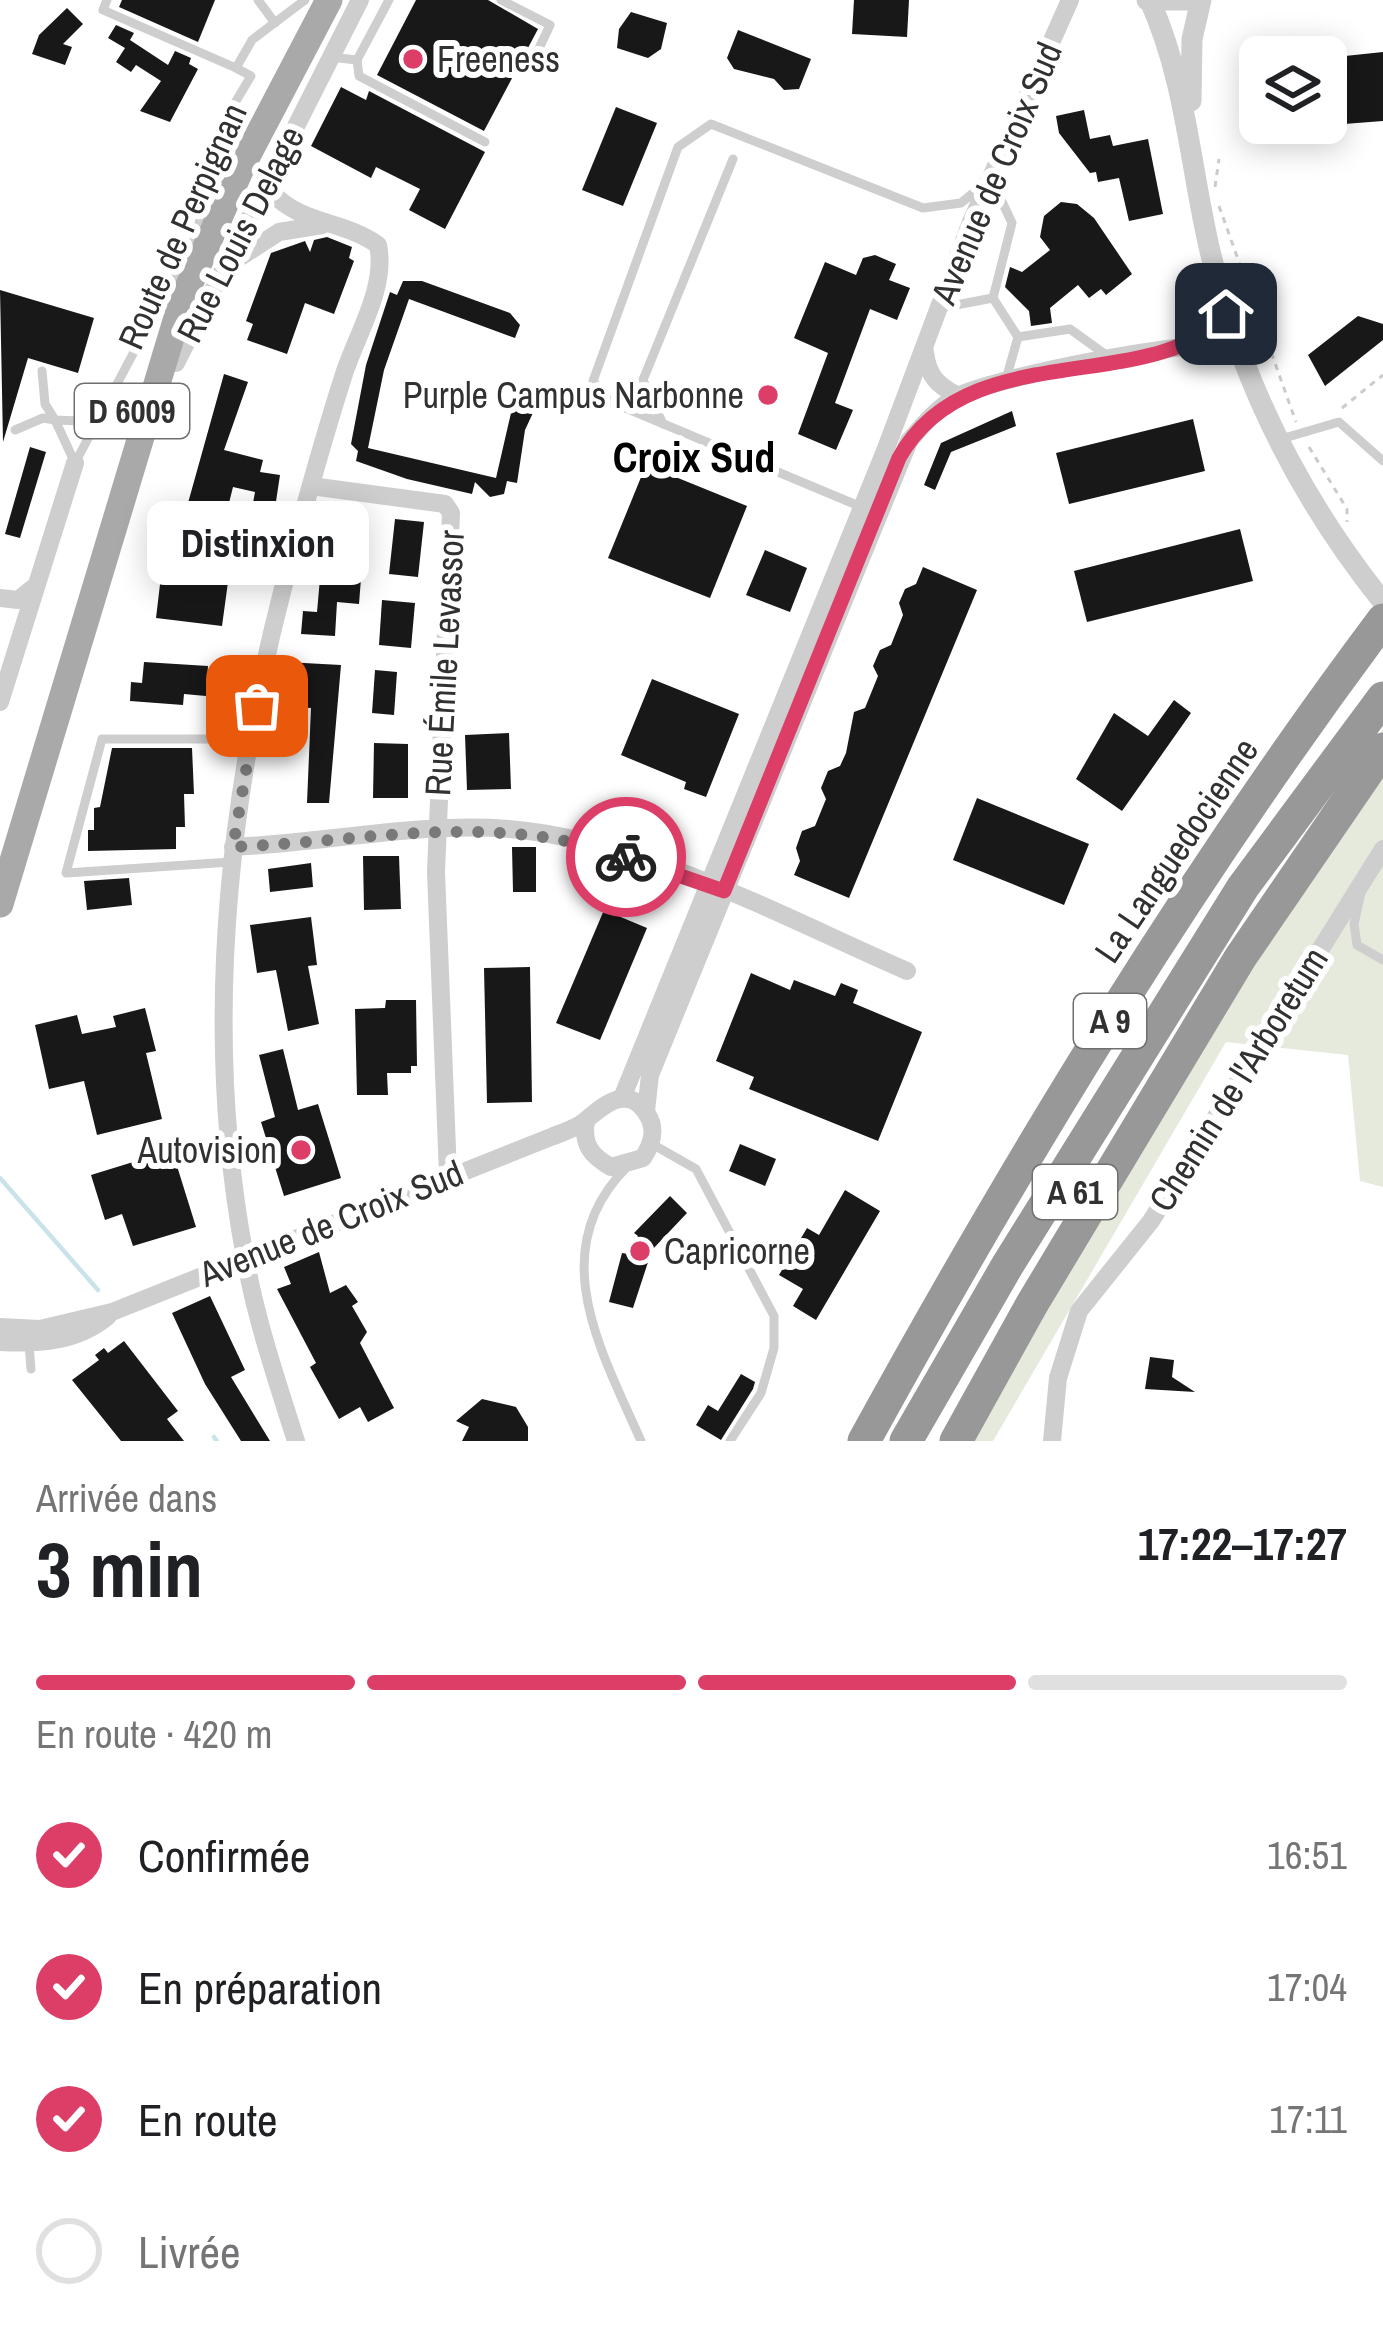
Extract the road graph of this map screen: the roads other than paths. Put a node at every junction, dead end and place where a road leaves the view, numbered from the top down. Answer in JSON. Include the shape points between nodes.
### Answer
{"nodes":[{"id":1,"x":107,"y":0,"type":"edge"},
{"id":2,"x":258,"y":0,"type":"edge"},
{"id":3,"x":305,"y":0,"type":"edge"},
{"id":4,"x":315,"y":0,"type":"edge"},
{"id":5,"x":329,"y":0,"type":"edge"},
{"id":6,"x":360,"y":0,"type":"edge"},
{"id":7,"x":389,"y":0,"type":"edge"},
{"id":8,"x":501,"y":0,"type":"edge"},
{"id":9,"x":1070,"y":0,"type":"edge"},
{"id":10,"x":1149,"y":0,"type":"edge"},
{"id":11,"x":1188,"y":0,"type":"edge"},
{"id":12,"x":1201,"y":0,"type":"edge"},
{"id":13,"x":275,"y":23,"type":"junction"},
{"id":14,"x":330,"y":57,"type":"junction"},
{"id":15,"x":534,"y":59,"type":"dead end"},
{"id":16,"x":357,"y":60,"type":"junction"},
{"id":17,"x":236,"y":68,"type":"junction"},
{"id":18,"x":1189,"y":132,"type":"junction"},
{"id":19,"x":485,"y":142,"type":"dead end"},
{"id":20,"x":733,"y":159,"type":"dead end"},
{"id":21,"x":274,"y":169,"type":"junction"},
{"id":22,"x":991,"y":178,"type":"junction"},
{"id":23,"x":332,"y":224,"type":"junction"},
{"id":24,"x":195,"y":237,"type":"junction"},
{"id":25,"x":221,"y":270,"type":"junction"},
{"id":26,"x":993,"y":298,"type":"junction"},
{"id":27,"x":939,"y":308,"type":"junction"},
{"id":28,"x":1226,"y":314,"type":"junction"},
{"id":29,"x":1018,"y":337,"type":"junction"},
{"id":30,"x":1177,"y":346,"type":"junction"},
{"id":31,"x":1236,"y":346,"type":"junction"},
{"id":32,"x":924,"y":347,"type":"junction"},
{"id":33,"x":1114,"y":359,"type":"junction"},
{"id":34,"x":43,"y":371,"type":"dead end"},
{"id":35,"x":1002,"y":385,"type":"junction"},
{"id":36,"x":958,"y":396,"type":"junction"},
{"id":37,"x":102,"y":412,"type":"junction"},
{"id":38,"x":55,"y":420,"type":"junction"},
{"id":39,"x":663,"y":424,"type":"junction"},
{"id":40,"x":14,"y":430,"type":"dead end"},
{"id":41,"x":1275,"y":440,"type":"junction"},
{"id":42,"x":1383,"y":461,"type":"edge"},
{"id":43,"x":75,"y":463,"type":"junction"},
{"id":44,"x":311,"y":486,"type":"junction"},
{"id":45,"x":860,"y":506,"type":"junction"},
{"id":46,"x":108,"y":541,"type":"junction"},
{"id":47,"x":35,"y":587,"type":"junction"},
{"id":48,"x":0,"y":598,"type":"edge"},
{"id":49,"x":1383,"y":602,"type":"edge"},
{"id":50,"x":1383,"y":620,"type":"edge"},
{"id":51,"x":1383,"y":698,"type":"edge"},
{"id":52,"x":0,"y":702,"type":"edge"},
{"id":53,"x":251,"y":739,"type":"junction"},
{"id":54,"x":1383,"y":748,"type":"edge"},
{"id":55,"x":436,"y":830,"type":"junction"},
{"id":56,"x":0,"y":842,"type":"edge"},
{"id":57,"x":1383,"y":849,"type":"edge"},
{"id":58,"x":232,"y":854,"type":"junction"},
{"id":59,"x":1361,"y":884,"type":"junction"},
{"id":60,"x":714,"y":888,"type":"junction"},
{"id":61,"x":0,"y":904,"type":"edge"},
{"id":62,"x":1383,"y":960,"type":"edge"},
{"id":63,"x":907,"y":971,"type":"dead end"},
{"id":64,"x":1167,"y":1009,"type":"junction"},
{"id":65,"x":622,"y":1098,"type":"junction"},
{"id":66,"x":646,"y":1111,"type":"junction"},
{"id":67,"x":586,"y":1121,"type":"junction"},
{"id":68,"x":551,"y":1137,"type":"junction"},
{"id":69,"x":586,"y":1144,"type":"junction"},
{"id":70,"x":652,"y":1144,"type":"junction"},
{"id":71,"x":628,"y":1166,"type":"junction"},
{"id":72,"x":448,"y":1174,"type":"junction"},
{"id":73,"x":1064,"y":1255,"type":"junction"},
{"id":74,"x":245,"y":1259,"type":"junction"},
{"id":75,"x":16,"y":1334,"type":"edge"},
{"id":76,"x":0,"y":1342,"type":"edge"},
{"id":77,"x":31,"y":1369,"type":"dead end"},
{"id":78,"x":296,"y":1441,"type":"edge"},
{"id":79,"x":641,"y":1441,"type":"edge"},
{"id":80,"x":730,"y":1441,"type":"edge"},
{"id":81,"x":864,"y":1441,"type":"edge"},
{"id":82,"x":906,"y":1441,"type":"edge"},
{"id":83,"x":932,"y":1441,"type":"edge"},
{"id":84,"x":956,"y":1441,"type":"edge"},
{"id":85,"x":971,"y":1441,"type":"edge"},
{"id":86,"x":1052,"y":1441,"type":"edge"}],
"edges":[{"from":1,"to":17,"type":"lane","via":[[103,10]]},
{"from":2,"to":13,"type":"lane"},
{"from":3,"to":13,"type":"lane"},
{"from":4,"to":24,"type":"main road","name":"Route de Perpignan","number":"D 6009"},
{"from":5,"to":46,"type":"main road","name":"Route de Perpignan","number":"D 6009","via":[[182,302]]},
{"from":6,"to":14,"type":"street","name":"Rue Louis Delage"},
{"from":7,"to":16,"type":"lane"},
{"from":8,"to":15,"type":"lane","via":[[550,25]]},
{"from":9,"to":22,"type":"street","name":"Avenue de Croix Sud"},
{"from":10,"to":11,"type":"street"},
{"from":10,"to":18,"type":"street"},
{"from":12,"to":18,"type":"street"},
{"from":13,"to":17,"type":"lane","via":[[252,40]]},
{"from":14,"to":16,"type":"lane"},
{"from":14,"to":21,"type":"street","name":"Rue Louis Delage"},
{"from":16,"to":19,"type":"lane","via":[[359,76]]},
{"from":17,"to":24,"type":"lane","via":[[251,76],[233,106]]},
{"from":18,"to":28,"type":"street"},
{"from":20,"to":39,"type":"lane","via":[[643,380]]},
{"from":21,"to":23,"type":"street","via":[[272,193],[288,210]]},
{"from":21,"to":25,"type":"street","name":"Rue Louis Delage"},
{"from":22,"to":26,"type":"lane","via":[[1012,223]]},
{"from":22,"to":27,"type":"street","name":"Avenue de Croix Sud"},
{"from":22,"to":39,"type":"lane","via":[[961,203],[923,208],[712,124],[678,147],[593,381],[609,401]]},
{"from":23,"to":25,"type":"street","via":[[278,232]]},
{"from":23,"to":44,"type":"street","via":[[378,245],[382,267]]},
{"from":24,"to":37,"type":"lane"},
{"from":24,"to":56,"type":"main road","name":"Route de Perpignan","number":"D 6009","via":[[148,356]]},
{"from":25,"to":46,"type":"street","name":"Rue Louis Delage","via":[[184,342]]},
{"from":26,"to":27,"type":"lane"},
{"from":26,"to":29,"type":"lane"},
{"from":27,"to":32,"type":"street","name":"Avenue de Croix Sud"},
{"from":28,"to":30,"type":"street","name":"Avenue de Croix Sud"},
{"from":28,"to":31,"type":"street"},
{"from":29,"to":33,"type":"lane","via":[[1070,328]]},
{"from":29,"to":35,"type":"lane"},
{"from":30,"to":31,"type":"street","name":"Avenue de Croix Sud"},
{"from":30,"to":33,"type":"street","name":"Avenue de Croix Sud"},
{"from":31,"to":41,"type":"street"},
{"from":32,"to":36,"type":"street","name":"Avenue de Croix Sud","via":[[927,370]]},
{"from":32,"to":45,"type":"street","name":"Avenue de Croix Sud"},
{"from":33,"to":35,"type":"street","name":"Avenue de Croix Sud"},
{"from":34,"to":38,"type":"lane"},
{"from":35,"to":36,"type":"street","name":"Avenue de Croix Sud"},
{"from":36,"to":60,"type":"street","name":"Avenue de Croix Sud","via":[[899,458]]},
{"from":37,"to":38,"type":"lane"},
{"from":37,"to":43,"type":"lane"},
{"from":38,"to":40,"type":"lane"},
{"from":38,"to":43,"type":"lane"},
{"from":39,"to":45,"type":"lane"},
{"from":41,"to":42,"type":"lane","via":[[1339,422]]},
{"from":41,"to":49,"type":"street"},
{"from":43,"to":47,"type":"street"},
{"from":44,"to":53,"type":"street"},
{"from":44,"to":55,"type":"street","name":"Rue Émile Levassor","via":[[445,504],[451,513]]},
{"from":45,"to":60,"type":"street","name":"Avenue de Croix Sud"},
{"from":46,"to":61,"type":"main road","name":"Route de Perpignan","number":"D 6009"},
{"from":47,"to":48,"type":"street","via":[[19,600]]},
{"from":47,"to":52,"type":"street"},
{"from":50,"to":81,"type":"highway","name":"La Languedocienne","number":"A 9","via":[[1109,1023]]},
{"from":51,"to":64,"type":"highway","number":"A 9","via":[[1243,887]]},
{"from":53,"to":58,"type":"street"},
{"from":53,"to":58,"type":"lane","via":[[102,739],[66,873]]},
{"from":54,"to":73,"type":"highway","via":[[1240,958]]},
{"from":55,"to":58,"type":"street"},
{"from":55,"to":60,"type":"street","via":[[573,838]]},
{"from":55,"to":72,"type":"street","name":"Rue Émile Levassor"},
{"from":57,"to":59,"type":"street","name":"Chemin de l'Arboretum"},
{"from":58,"to":74,"type":"street","via":[[221,1024]]},
{"from":59,"to":62,"type":"lane","via":[[1357,945]]},
{"from":59,"to":86,"type":"street","name":"Chemin de l'Arboretum","via":[[1151,1221],[1079,1311],[1058,1378]]},
{"from":60,"to":63,"type":"street"},
{"from":60,"to":65,"type":"street","name":"Avenue de Croix Sud"},
{"from":60,"to":66,"type":"street","name":"Avenue de Croix Sud","via":[[650,1075]]},
{"from":64,"to":82,"type":"highway","number":"A 9"},
{"from":64,"to":83,"type":"highway","number":"A 61","via":[[1117,1123]]},
{"from":65,"to":66,"type":"street"},
{"from":65,"to":67,"type":"street","via":[[594,1108]]},
{"from":66,"to":70,"type":"street"},
{"from":67,"to":68,"type":"street","name":"Avenue de Croix Sud"},
{"from":67,"to":69,"type":"street"},
{"from":68,"to":69,"type":"street"},
{"from":68,"to":72,"type":"street","name":"Avenue de Croix Sud"},
{"from":69,"to":71,"type":"street","via":[[611,1167]]},
{"from":70,"to":71,"type":"street"},
{"from":70,"to":80,"type":"lane","via":[[696,1169],[774,1316],[760,1393]]},
{"from":71,"to":79,"type":"lane","via":[[612,1181],[582,1256],[588,1321]]},
{"from":72,"to":74,"type":"street","name":"Avenue de Croix Sud"},
{"from":73,"to":84,"type":"highway"},
{"from":73,"to":85,"type":"highway"},
{"from":74,"to":75,"type":"street","name":"Avenue de Croix Sud","via":[[112,1312],[91,1330]]},
{"from":74,"to":78,"type":"street"},
{"from":75,"to":76,"type":"street","name":"Avenue de Croix Sud"},
{"from":75,"to":77,"type":"lane"}]}
